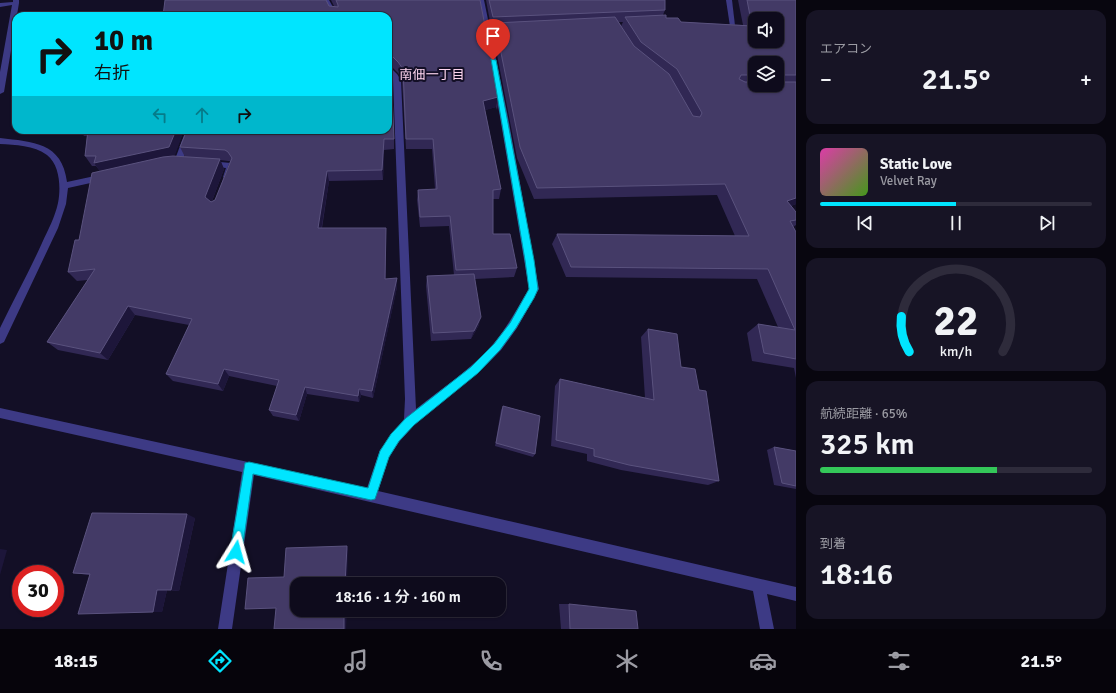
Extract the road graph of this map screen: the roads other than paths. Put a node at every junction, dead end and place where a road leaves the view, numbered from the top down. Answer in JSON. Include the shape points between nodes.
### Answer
{"nodes":[{"id":1,"x":326,"y":0,"type":"edge"},
{"id":2,"x":481,"y":0,"type":"edge"},
{"id":3,"x":729,"y":0,"type":"edge"},
{"id":4,"x":16,"y":1,"type":"edge"},
{"id":5,"x":0,"y":5,"type":"edge"},
{"id":6,"x":14,"y":12,"type":"edge"},
{"id":7,"x":333,"y":12,"type":"edge"},
{"id":8,"x":12,"y":24,"type":"edge"},
{"id":9,"x":734,"y":33,"type":"edge"},
{"id":10,"x":392,"y":72,"type":"edge"},
{"id":11,"x":0,"y":92,"type":"edge"},
{"id":12,"x":188,"y":134,"type":"edge"},
{"id":13,"x":0,"y":141,"type":"edge"},
{"id":14,"x":178,"y":162,"type":"junction"},
{"id":15,"x":168,"y":163,"type":"edge"},
{"id":16,"x":190,"y":163,"type":"edge"},
{"id":17,"x":202,"y":164,"type":"edge"},
{"id":18,"x":110,"y":175,"type":"edge"},
{"id":19,"x":64,"y":186,"type":"junction"},
{"id":20,"x":223,"y":187,"type":"edge"},
{"id":21,"x":0,"y":339,"type":"edge"},
{"id":22,"x":0,"y":413,"type":"edge"},
{"id":23,"x":410,"y":421,"type":"junction"},
{"id":24,"x":249,"y":467,"type":"junction"},
{"id":25,"x":371,"y":495,"type":"junction"},
{"id":26,"x":760,"y":586,"type":"junction"},
{"id":27,"x":796,"y":594,"type":"edge"},
{"id":28,"x":225,"y":629,"type":"edge"},
{"id":29,"x":767,"y":629,"type":"edge"}],
"edges":[{"from":1,"to":7,"type":"street"},
{"from":2,"to":23,"type":"street","via":[[491,31],[534,289],[497,347],[474,370]]},
{"from":3,"to":9,"type":"street"},
{"from":4,"to":5,"type":"street"},
{"from":4,"to":6,"type":"street"},
{"from":8,"to":11,"type":"street"},
{"from":10,"to":23,"type":"street","via":[[397,80]]},
{"from":12,"to":14,"type":"street"},
{"from":13,"to":19,"type":"street","via":[[19,143],[50,153],[60,166]]},
{"from":14,"to":15,"type":"street"},
{"from":14,"to":16,"type":"street"},
{"from":17,"to":20,"type":"street","via":[[228,165],[230,168]]},
{"from":18,"to":19,"type":"street"},
{"from":19,"to":21,"type":"street","via":[[56,224]]},
{"from":22,"to":24,"type":"street"},
{"from":23,"to":25,"type":"street","via":[[384,454]]},
{"from":24,"to":25,"type":"street"},
{"from":24,"to":28,"type":"street"},
{"from":25,"to":26,"type":"street"},
{"from":26,"to":27,"type":"street"},
{"from":26,"to":29,"type":"street"}]}
